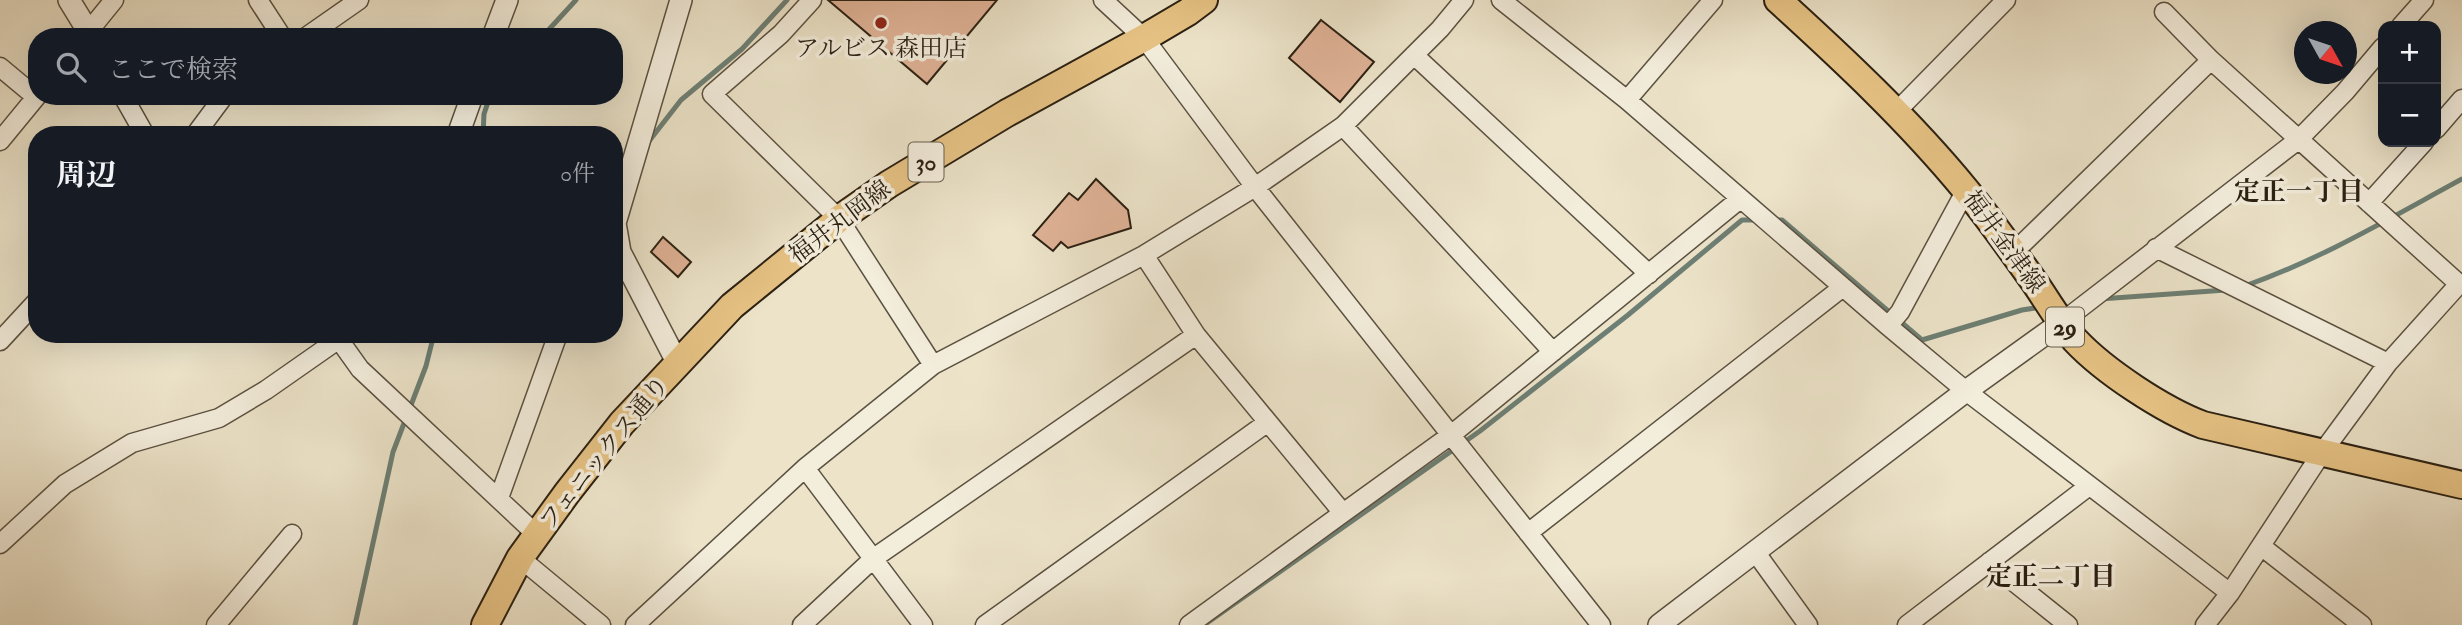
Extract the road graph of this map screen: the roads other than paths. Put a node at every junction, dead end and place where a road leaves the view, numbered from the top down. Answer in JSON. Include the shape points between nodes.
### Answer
{"nodes":[{"id":1,"x":69,"y":0,"type":"edge"},
{"id":2,"x":114,"y":0,"type":"edge"},
{"id":3,"x":258,"y":0,"type":"edge"},
{"id":4,"x":359,"y":0,"type":"edge"},
{"id":5,"x":507,"y":0,"type":"edge"},
{"id":6,"x":681,"y":0,"type":"edge"},
{"id":7,"x":812,"y":0,"type":"edge"},
{"id":8,"x":1103,"y":0,"type":"edge"},
{"id":9,"x":1204,"y":0,"type":"edge"},
{"id":10,"x":1464,"y":0,"type":"edge"},
{"id":11,"x":1501,"y":0,"type":"edge"},
{"id":12,"x":1713,"y":0,"type":"edge"},
{"id":13,"x":1778,"y":0,"type":"edge"},
{"id":14,"x":2006,"y":0,"type":"edge"},
{"id":15,"x":2424,"y":0,"type":"edge"},
{"id":16,"x":2164,"y":12,"type":"dead end"},
{"id":17,"x":2405,"y":21,"type":"edge"},
{"id":18,"x":84,"y":28,"type":"edge"},
{"id":19,"x":93,"y":28,"type":"edge"},
{"id":20,"x":276,"y":28,"type":"edge"},
{"id":21,"x":319,"y":28,"type":"edge"},
{"id":22,"x":496,"y":28,"type":"edge"},
{"id":23,"x":1144,"y":38,"type":"junction"},
{"id":24,"x":2378,"y":53,"type":"edge"},
{"id":25,"x":1413,"y":55,"type":"junction"},
{"id":26,"x":2211,"y":60,"type":"junction"},
{"id":27,"x":0,"y":67,"type":"edge"},
{"id":28,"x":28,"y":90,"type":"edge"},
{"id":29,"x":2462,"y":99,"type":"edge"},
{"id":30,"x":1627,"y":100,"type":"junction"},
{"id":31,"x":30,"y":105,"type":"edge"},
{"id":32,"x":128,"y":105,"type":"edge"},
{"id":33,"x":217,"y":105,"type":"edge"},
{"id":34,"x":469,"y":105,"type":"edge"},
{"id":35,"x":1896,"y":112,"type":"junction"},
{"id":36,"x":2441,"y":123,"type":"edge"},
{"id":37,"x":140,"y":126,"type":"edge"},
{"id":38,"x":202,"y":126,"type":"edge"},
{"id":39,"x":461,"y":126,"type":"edge"},
{"id":40,"x":1343,"y":127,"type":"junction"},
{"id":41,"x":2298,"y":140,"type":"junction"},
{"id":42,"x":0,"y":141,"type":"edge"},
{"id":43,"x":2419,"y":147,"type":"edge"},
{"id":44,"x":1255,"y":187,"type":"junction"},
{"id":45,"x":1966,"y":190,"type":"junction"},
{"id":46,"x":623,"y":196,"type":"edge"},
{"id":47,"x":1740,"y":199,"type":"junction"},
{"id":48,"x":2369,"y":203,"type":"junction"},
{"id":49,"x":839,"y":219,"type":"junction"},
{"id":50,"x":2156,"y":248,"type":"junction"},
{"id":51,"x":2013,"y":253,"type":"junction"},
{"id":52,"x":1144,"y":255,"type":"junction"},
{"id":53,"x":623,"y":264,"type":"edge"},
{"id":54,"x":1649,"y":274,"type":"junction"},
{"id":55,"x":2461,"y":283,"type":"edge"},
{"id":56,"x":1843,"y":287,"type":"junction"},
{"id":57,"x":28,"y":311,"type":"edge"},
{"id":58,"x":2062,"y":322,"type":"junction"},
{"id":59,"x":1888,"y":326,"type":"junction"},
{"id":60,"x":1196,"y":335,"type":"junction"},
{"id":61,"x":0,"y":341,"type":"edge"},
{"id":62,"x":329,"y":343,"type":"edge"},
{"id":63,"x":341,"y":343,"type":"edge"},
{"id":64,"x":555,"y":343,"type":"edge"},
{"id":65,"x":1553,"y":352,"type":"junction"},
{"id":66,"x":2388,"y":363,"type":"junction"},
{"id":67,"x":678,"y":364,"type":"junction"},
{"id":68,"x":933,"y":365,"type":"junction"},
{"id":69,"x":1966,"y":391,"type":"junction"},
{"id":70,"x":1268,"y":422,"type":"junction"},
{"id":71,"x":1451,"y":435,"type":"junction"},
{"id":72,"x":2321,"y":454,"type":"junction"},
{"id":73,"x":805,"y":468,"type":"junction"},
{"id":74,"x":2460,"y":482,"type":"edge"},
{"id":75,"x":2089,"y":486,"type":"junction"},
{"id":76,"x":499,"y":498,"type":"junction"},
{"id":77,"x":1343,"y":513,"type":"junction"},
{"id":78,"x":1528,"y":533,"type":"junction"},
{"id":79,"x":292,"y":534,"type":"dead end"},
{"id":80,"x":537,"y":535,"type":"junction"},
{"id":81,"x":0,"y":544,"type":"edge"},
{"id":82,"x":2262,"y":546,"type":"junction"},
{"id":83,"x":1756,"y":553,"type":"junction"},
{"id":84,"x":520,"y":558,"type":"junction"},
{"id":85,"x":874,"y":558,"type":"junction"},
{"id":86,"x":1989,"y":562,"type":"junction"},
{"id":87,"x":2230,"y":593,"type":"junction"},
{"id":88,"x":1210,"y":619,"type":"edge"},
{"id":89,"x":216,"y":625,"type":"edge"},
{"id":90,"x":485,"y":625,"type":"edge"},
{"id":91,"x":601,"y":625,"type":"edge"},
{"id":92,"x":635,"y":625,"type":"edge"},
{"id":93,"x":802,"y":625,"type":"edge"},
{"id":94,"x":923,"y":625,"type":"edge"},
{"id":95,"x":985,"y":625,"type":"edge"},
{"id":96,"x":1189,"y":625,"type":"edge"},
{"id":97,"x":1601,"y":625,"type":"edge"},
{"id":98,"x":1659,"y":625,"type":"edge"},
{"id":99,"x":1808,"y":625,"type":"edge"},
{"id":100,"x":1907,"y":625,"type":"edge"},
{"id":101,"x":2068,"y":625,"type":"edge"},
{"id":102,"x":2205,"y":625,"type":"edge"},
{"id":103,"x":2362,"y":625,"type":"edge"}],
"edges":[{"from":1,"to":18,"type":"street"},
{"from":2,"to":19,"type":"street"},
{"from":3,"to":20,"type":"street"},
{"from":4,"to":21,"type":"street"},
{"from":5,"to":22,"type":"street"},
{"from":6,"to":46,"type":"street","name":"フェニックス通り"},
{"from":7,"to":49,"type":"street","via":[[781,34],[712,94]]},
{"from":8,"to":23,"type":"street"},
{"from":9,"to":23,"type":"main road","name":"福井丸岡線","number":"30"},
{"from":10,"to":25,"type":"street"},
{"from":11,"to":30,"type":"street"},
{"from":12,"to":30,"type":"street"},
{"from":13,"to":35,"type":"main road","name":"福井金津線","number":"29"},
{"from":14,"to":35,"type":"street"},
{"from":15,"to":17,"type":"street"},
{"from":16,"to":26,"type":"street"},
{"from":23,"to":44,"type":"street"},
{"from":23,"to":49,"type":"main road","name":"福井丸岡線","number":"30","via":[[1007,113]]},
{"from":24,"to":41,"type":"street"},
{"from":25,"to":40,"type":"street"},
{"from":25,"to":54,"type":"street"},
{"from":26,"to":41,"type":"street"},
{"from":26,"to":51,"type":"street"},
{"from":27,"to":28,"type":"street"},
{"from":29,"to":36,"type":"street"},
{"from":30,"to":47,"type":"street"},
{"from":31,"to":42,"type":"street"},
{"from":32,"to":37,"type":"street"},
{"from":33,"to":38,"type":"street"},
{"from":34,"to":39,"type":"street"},
{"from":35,"to":45,"type":"main road","name":"福井金津線","number":"29"},
{"from":40,"to":44,"type":"street"},
{"from":40,"to":65,"type":"street"},
{"from":41,"to":48,"type":"street"},
{"from":41,"to":50,"type":"street"},
{"from":43,"to":48,"type":"street"},
{"from":44,"to":52,"type":"street"},
{"from":44,"to":71,"type":"street"},
{"from":45,"to":51,"type":"main road","name":"福井金津線","number":"29"},
{"from":45,"to":59,"type":"street"},
{"from":47,"to":54,"type":"street"},
{"from":47,"to":56,"type":"street"},
{"from":48,"to":55,"type":"street"},
{"from":49,"to":67,"type":"main road","name":"福井丸岡線","number":"30","via":[[732,306]]},
{"from":49,"to":68,"type":"street"},
{"from":50,"to":58,"type":"street"},
{"from":50,"to":66,"type":"street"},
{"from":51,"to":58,"type":"main road","name":"福井金津線","number":"29"},
{"from":52,"to":60,"type":"street"},
{"from":52,"to":68,"type":"street"},
{"from":53,"to":67,"type":"street","name":"フェニックス通り"},
{"from":54,"to":65,"type":"street"},
{"from":55,"to":66,"type":"street"},
{"from":56,"to":59,"type":"street"},
{"from":56,"to":78,"type":"street"},
{"from":57,"to":61,"type":"street"},
{"from":58,"to":69,"type":"street"},
{"from":58,"to":72,"type":"main road","name":"福井金津線","number":"29","via":[[2098,360],[2167,410],[2203,425]]},
{"from":59,"to":69,"type":"street"},
{"from":60,"to":70,"type":"street"},
{"from":60,"to":85,"type":"street"},
{"from":62,"to":81,"type":"street","via":[[219,418],[132,443],[65,484]]},
{"from":63,"to":76,"type":"street","via":[[360,369]]},
{"from":64,"to":76,"type":"street"},
{"from":65,"to":71,"type":"street"},
{"from":66,"to":72,"type":"street"},
{"from":67,"to":80,"type":"main road","name":"フェニックス通り","number":"30","via":[[622,423]]},
{"from":68,"to":73,"type":"street"},
{"from":69,"to":75,"type":"street"},
{"from":69,"to":83,"type":"street"},
{"from":70,"to":77,"type":"street"},
{"from":70,"to":95,"type":"street"},
{"from":71,"to":77,"type":"street"},
{"from":71,"to":78,"type":"street"},
{"from":72,"to":74,"type":"main road","name":"福井金津線","number":"29"},
{"from":72,"to":82,"type":"street"},
{"from":73,"to":85,"type":"street"},
{"from":73,"to":92,"type":"street"},
{"from":75,"to":86,"type":"street"},
{"from":75,"to":87,"type":"street"},
{"from":76,"to":80,"type":"street"},
{"from":77,"to":88,"type":"street"},
{"from":78,"to":97,"type":"street"},
{"from":79,"to":89,"type":"street"},
{"from":80,"to":84,"type":"main road","name":"フェニックス通り","number":"30"},
{"from":82,"to":87,"type":"street"},
{"from":82,"to":103,"type":"street"},
{"from":83,"to":98,"type":"street"},
{"from":83,"to":99,"type":"street"},
{"from":84,"to":90,"type":"main road","name":"フェニックス通り","number":"30"},
{"from":84,"to":91,"type":"street"},
{"from":85,"to":93,"type":"street"},
{"from":85,"to":94,"type":"street"},
{"from":86,"to":100,"type":"street"},
{"from":86,"to":101,"type":"street"},
{"from":87,"to":102,"type":"street"},
{"from":88,"to":96,"type":"street"}]}
